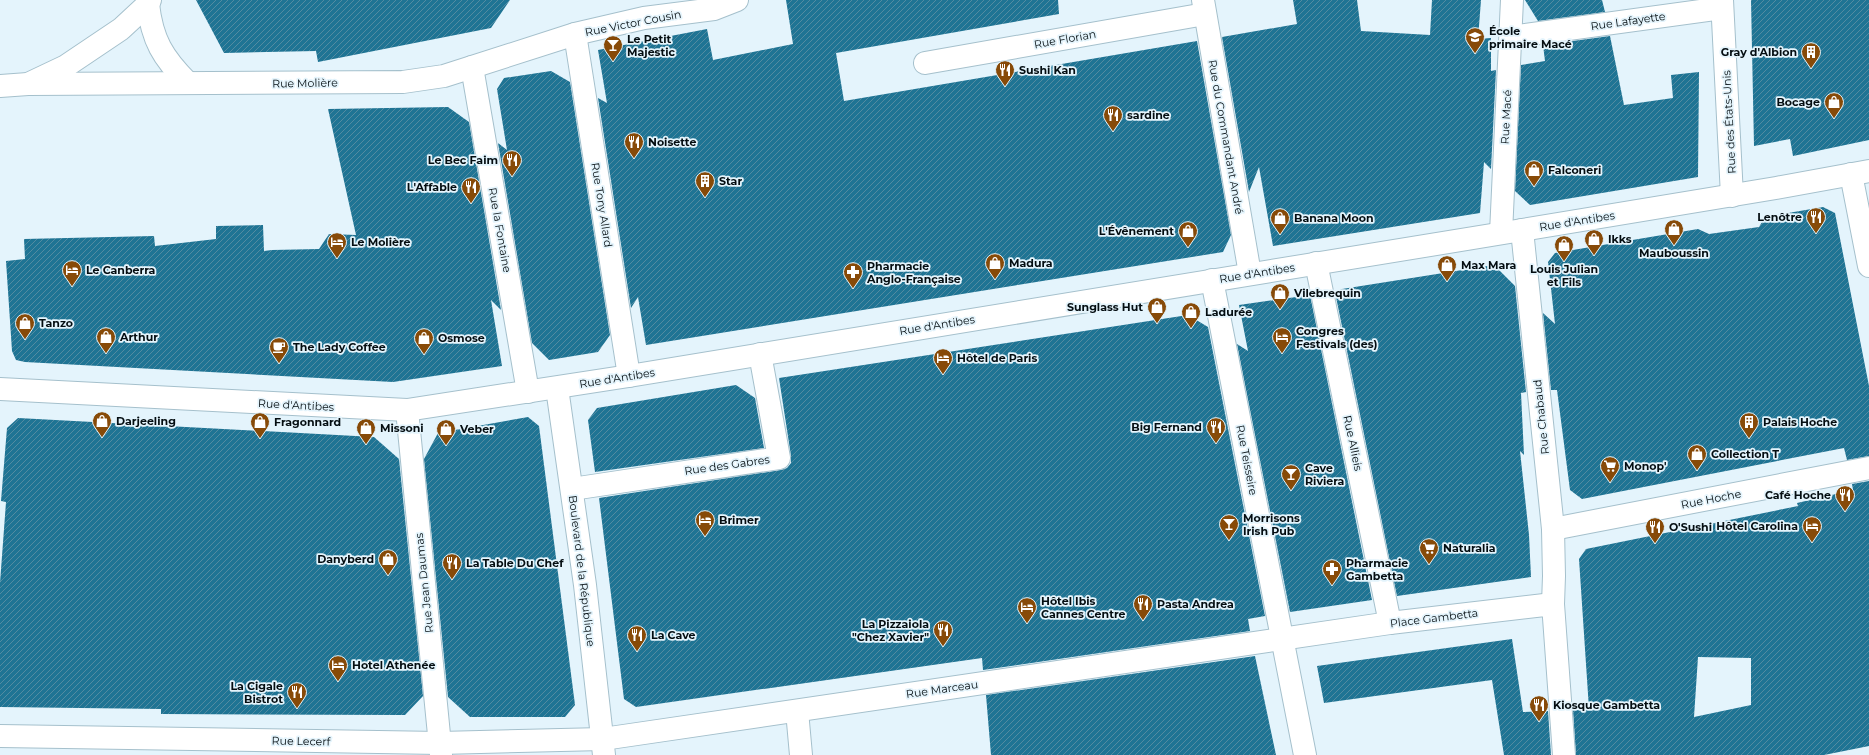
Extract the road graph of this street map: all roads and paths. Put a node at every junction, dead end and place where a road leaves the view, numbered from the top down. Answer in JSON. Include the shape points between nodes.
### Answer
{"nodes":[{"id":1,"x":737,"y":0,"type":"edge"},
{"id":2,"x":1512,"y":0,"type":"edge"},
{"id":3,"x":149,"y":2,"type":"edge"},
{"id":4,"x":1722,"y":4,"type":"edge"},
{"id":5,"x":1204,"y":7,"type":"edge"},
{"id":6,"x":575,"y":34,"type":"junction"},
{"id":7,"x":1510,"y":37,"type":"junction"},
{"id":8,"x":925,"y":64,"type":"dead end"},
{"id":9,"x":472,"y":67,"type":"junction"},
{"id":10,"x":188,"y":83,"type":"junction"},
{"id":11,"x":28,"y":84,"type":"junction"},
{"id":12,"x":0,"y":86,"type":"edge"},
{"id":13,"x":1860,"y":172,"type":"edge"},
{"id":14,"x":1732,"y":196,"type":"junction"},
{"id":15,"x":1522,"y":230,"type":"junction"},
{"id":16,"x":1501,"y":233,"type":"junction"},
{"id":17,"x":1316,"y":263,"type":"junction"},
{"id":18,"x":1869,"y":266,"type":"edge"},
{"id":19,"x":1250,"y":274,"type":"junction"},
{"id":20,"x":1212,"y":280,"type":"junction"},
{"id":21,"x":760,"y":354,"type":"junction"},
{"id":22,"x":629,"y":376,"type":"junction"},
{"id":23,"x":0,"y":388,"type":"edge"},
{"id":24,"x":557,"y":388,"type":"junction"},
{"id":25,"x":528,"y":392,"type":"junction"},
{"id":26,"x":407,"y":410,"type":"junction"},
{"id":27,"x":1869,"y":468,"type":"edge"},
{"id":28,"x":572,"y":489,"type":"junction"},
{"id":29,"x":1554,"y":529,"type":"junction"},
{"id":30,"x":1553,"y":604,"type":"junction"},
{"id":31,"x":1390,"y":623,"type":"junction"},
{"id":32,"x":1282,"y":640,"type":"junction"},
{"id":33,"x":797,"y":711,"type":"junction"},
{"id":34,"x":0,"y":736,"type":"edge"},
{"id":35,"x":604,"y":747,"type":"edge"},
{"id":36,"x":440,"y":749,"type":"edge"},
{"id":37,"x":801,"y":755,"type":"edge"},
{"id":38,"x":1305,"y":755,"type":"edge"},
{"id":39,"x":1564,"y":755,"type":"edge"}],
"edges":[{"from":1,"to":6,"type":"street","name":"Rue Victor Cousin","via":[[714,9],[644,18]]},
{"from":2,"to":7,"type":"street","name":"Rue Macé"},
{"from":3,"to":10,"type":"street","via":[[150,23],[160,51]]},
{"from":3,"to":11,"type":"street","via":[[121,29],[92,50]]},
{"from":4,"to":7,"type":"street","name":"Rue Lafayette"},
{"from":4,"to":14,"type":"street","name":"Rue des États-Unis"},
{"from":5,"to":8,"type":"street","name":"Rue Florian"},
{"from":5,"to":19,"type":"street","name":"Rue du Commandant André"},
{"from":6,"to":9,"type":"street","name":"Rue Molière"},
{"from":6,"to":22,"type":"street","name":"Rue Tony Allard"},
{"from":7,"to":16,"type":"street","name":"Rue Macé"},
{"from":9,"to":10,"type":"street","name":"Rue Molière","via":[[444,76],[404,82]]},
{"from":9,"to":25,"type":"street","name":"Rue la Fontaine"},
{"from":10,"to":11,"type":"street","name":"Rue Molière"},
{"from":11,"to":12,"type":"street","name":"Rue Molière"},
{"from":13,"to":14,"type":"street","name":"Rue d'Antibes"},
{"from":13,"to":18,"type":"street"},
{"from":14,"to":15,"type":"street","name":"Rue d'Antibes"},
{"from":15,"to":16,"type":"street","name":"Rue d'Antibes"},
{"from":15,"to":29,"type":"street","name":"Rue Chabaud"},
{"from":16,"to":17,"type":"street","name":"Rue d'Antibes"},
{"from":17,"to":19,"type":"street","name":"Rue d'Antibes"},
{"from":17,"to":31,"type":"street","name":"Rue Allieis"},
{"from":19,"to":20,"type":"street","name":"Rue d'Antibes"},
{"from":20,"to":21,"type":"street","name":"Rue d'Antibes"},
{"from":20,"to":32,"type":"street","name":"Rue Teisseire"},
{"from":21,"to":22,"type":"street","name":"Rue d'Antibes"},
{"from":21,"to":28,"type":"street","name":"Rue des Gabres","via":[[779,458]]},
{"from":22,"to":24,"type":"street","name":"Rue d'Antibes"},
{"from":23,"to":26,"type":"street","name":"Rue d'Antibes"},
{"from":24,"to":25,"type":"street","name":"Rue d'Antibes"},
{"from":24,"to":28,"type":"street","name":"Boulevard de la République"},
{"from":25,"to":26,"type":"street","name":"Rue d'Antibes"},
{"from":26,"to":36,"type":"street","name":"Rue Jean Daumas"},
{"from":27,"to":29,"type":"street","name":"Rue Hoche"},
{"from":28,"to":35,"type":"street","name":"Boulevard de la République"},
{"from":29,"to":30,"type":"street","name":"Rue Chabaud"},
{"from":30,"to":31,"type":"street","name":"Place Gambetta"},
{"from":30,"to":39,"type":"street"},
{"from":31,"to":32,"type":"street","name":"Place Gambetta"},
{"from":32,"to":33,"type":"street","name":"Rue Marceau"},
{"from":32,"to":38,"type":"street"},
{"from":33,"to":35,"type":"street","name":"Rue Marceau"},
{"from":33,"to":37,"type":"street"},
{"from":34,"to":36,"type":"street","name":"Rue Lecerf"},
{"from":35,"to":36,"type":"street","name":"Rue Lecerf"}]}
